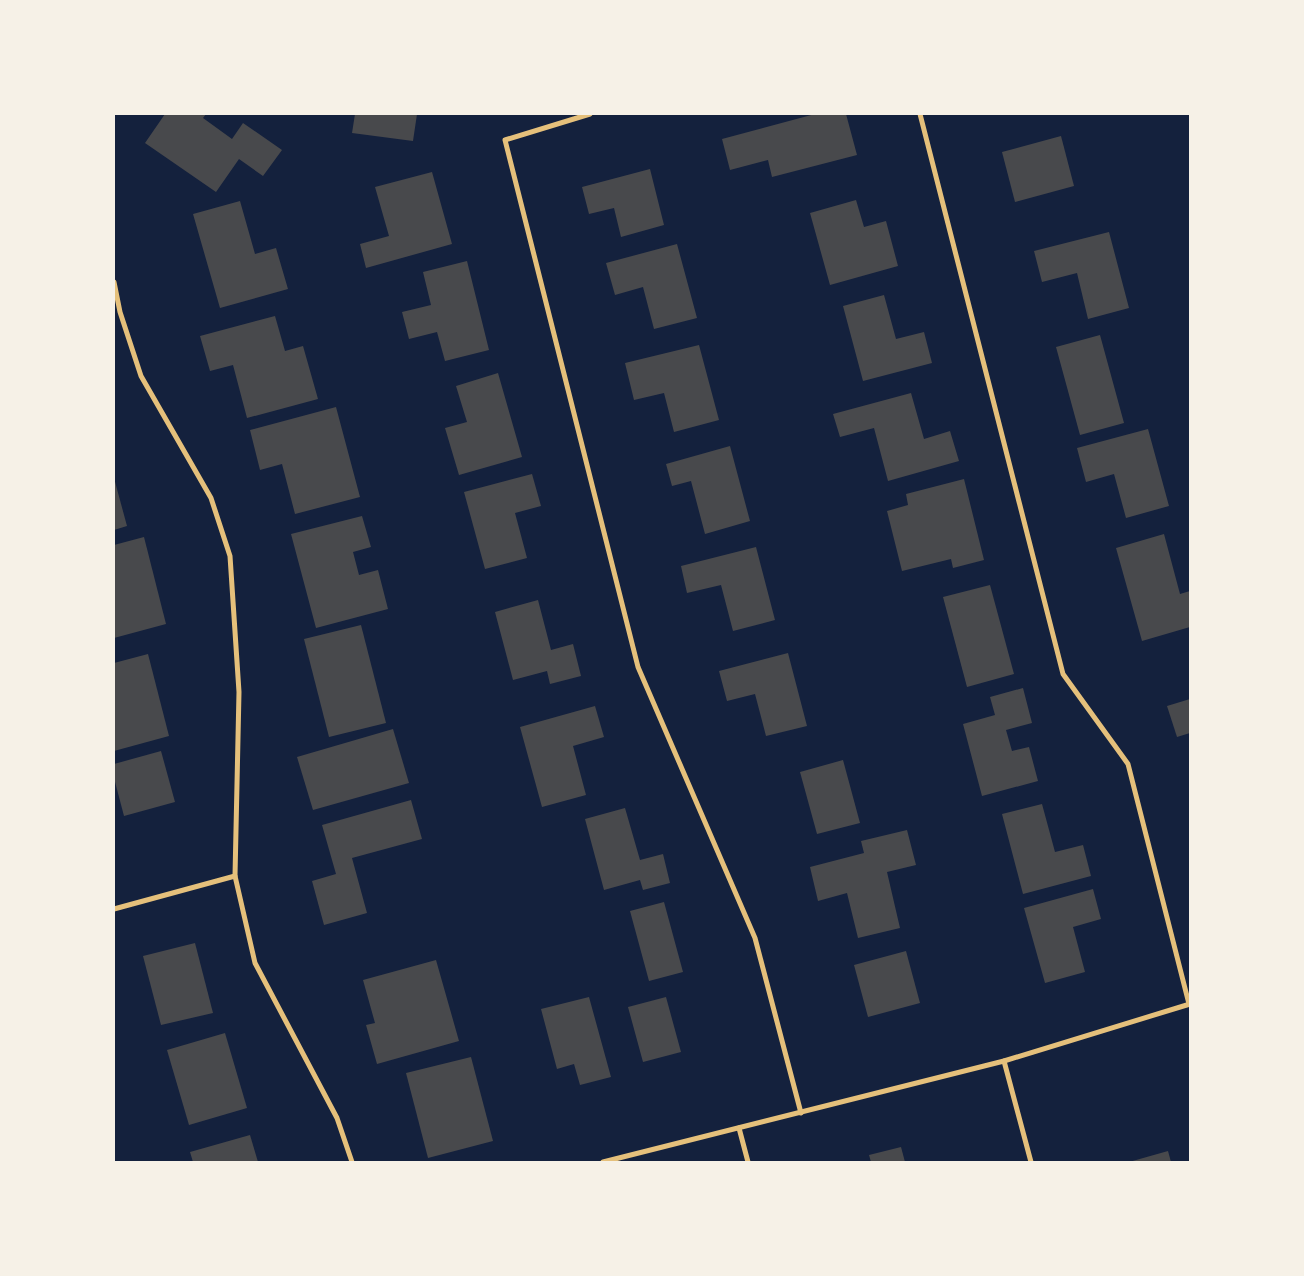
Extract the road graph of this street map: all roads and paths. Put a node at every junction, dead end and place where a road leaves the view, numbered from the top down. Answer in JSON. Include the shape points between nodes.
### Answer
{"nodes":[{"id":1,"x":590,"y":114,"type":"edge"},
{"id":2,"x":920,"y":114,"type":"edge"},
{"id":3,"x":114,"y":282,"type":"edge"},
{"id":4,"x":235,"y":876,"type":"junction"},
{"id":5,"x":114,"y":910,"type":"edge"},
{"id":6,"x":1190,"y":1004,"type":"edge"},
{"id":7,"x":1004,"y":1061,"type":"junction"},
{"id":8,"x":801,"y":1113,"type":"junction"},
{"id":9,"x":739,"y":1128,"type":"junction"},
{"id":10,"x":352,"y":1162,"type":"edge"},
{"id":11,"x":603,"y":1162,"type":"edge"},
{"id":12,"x":748,"y":1162,"type":"edge"},
{"id":13,"x":1031,"y":1162,"type":"edge"}],
"edges":[{"from":1,"to":8,"type":"street","via":[[505,140],[638,667],[755,938]]},
{"from":2,"to":6,"type":"street","via":[[1062,674],[1128,764]]},
{"from":3,"to":4,"type":"street","via":[[120,312],[141,376],[211,498],[230,556],[239,692]]},
{"from":4,"to":5,"type":"street"},
{"from":4,"to":10,"type":"street","via":[[255,963],[337,1118]]},
{"from":6,"to":7,"type":"street"},
{"from":7,"to":8,"type":"street"},
{"from":7,"to":13,"type":"street"},
{"from":8,"to":9,"type":"street"},
{"from":9,"to":11,"type":"street"},
{"from":9,"to":12,"type":"street"}]}
